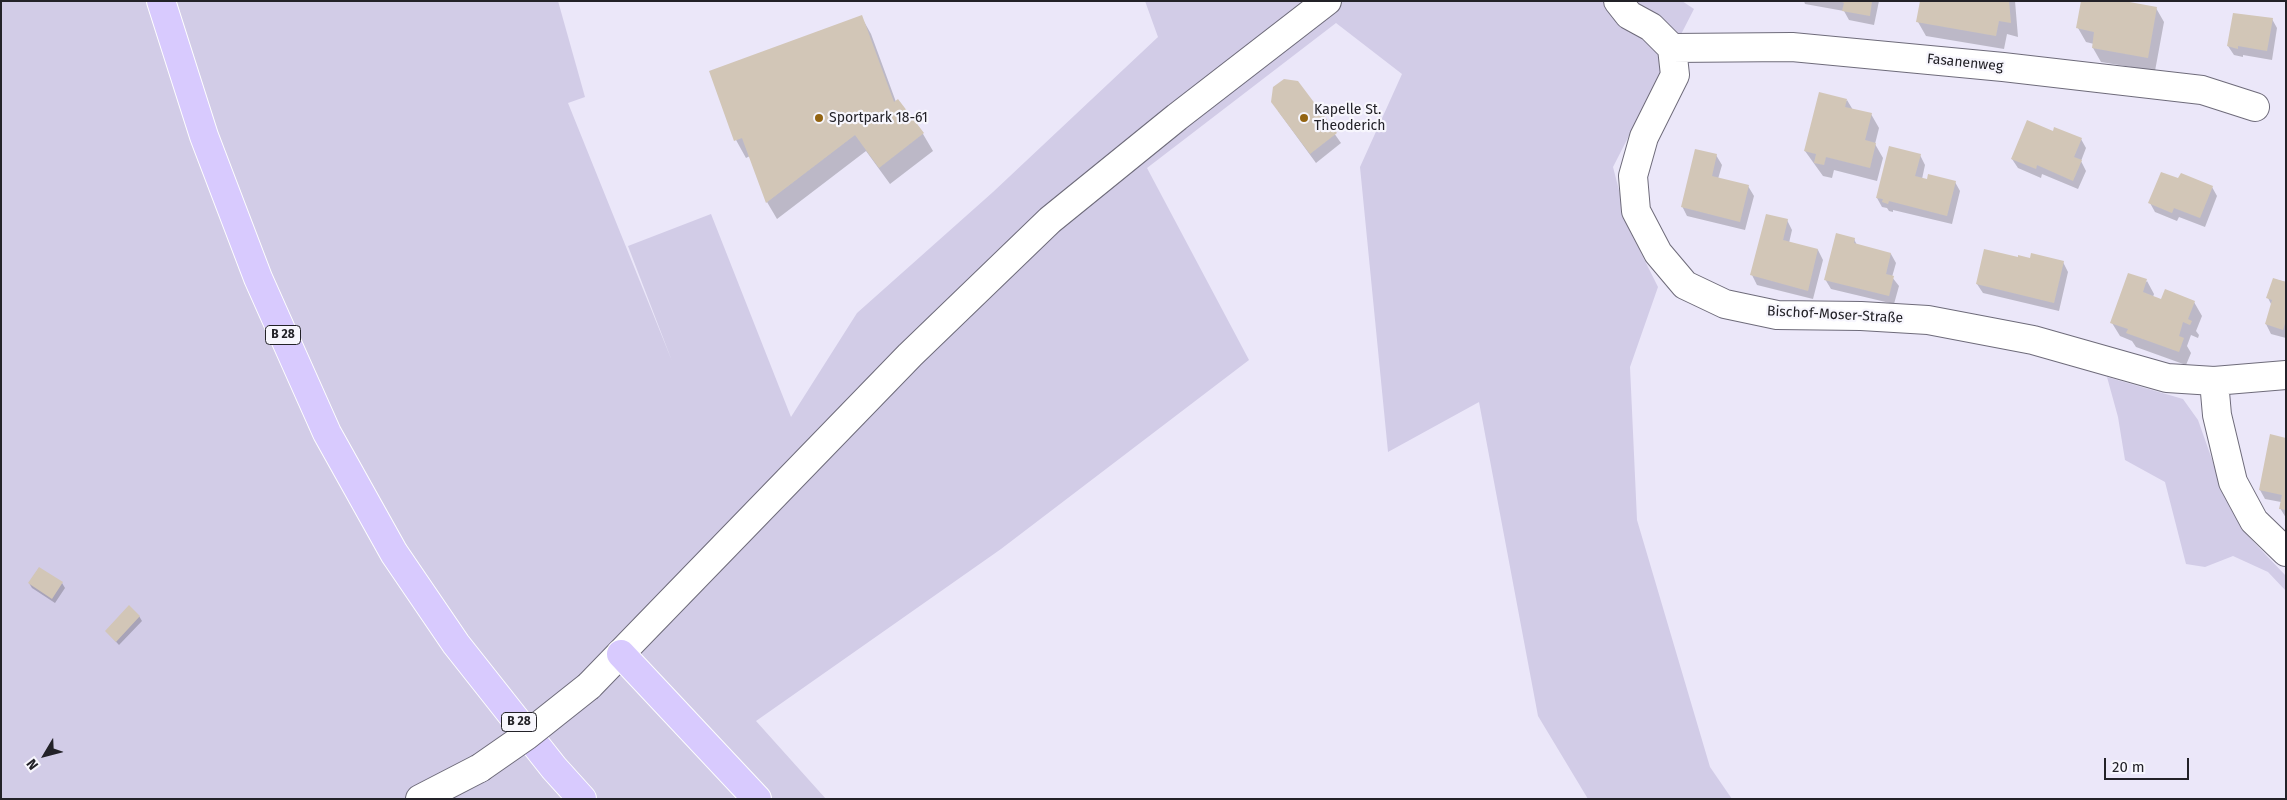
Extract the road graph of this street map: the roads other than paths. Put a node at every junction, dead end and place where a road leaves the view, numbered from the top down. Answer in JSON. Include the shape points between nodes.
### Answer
{"nodes":[{"id":1,"x":161,"y":1,"type":"edge"},
{"id":2,"x":1618,"y":1,"type":"edge"},
{"id":3,"x":1319,"y":8,"type":"edge"},
{"id":4,"x":1672,"y":48,"type":"junction"},
{"id":5,"x":2255,"y":107,"type":"dead end"},
{"id":6,"x":2286,"y":376,"type":"edge"},
{"id":7,"x":2214,"y":381,"type":"junction"},
{"id":8,"x":2286,"y":552,"type":"edge"},
{"id":9,"x":621,"y":654,"type":"junction"},
{"id":10,"x":420,"y":799,"type":"edge"},
{"id":11,"x":582,"y":799,"type":"edge"},
{"id":12,"x":757,"y":799,"type":"edge"}],
"edges":[{"from":1,"to":11,"type":"main road","number":"B 28","via":[[207,145],[258,278],[326,433],[394,553],[456,644]]},
{"from":2,"to":4,"type":"street","via":[[1629,15],[1651,27]]},
{"from":3,"to":9,"type":"street","via":[[1050,220],[910,354]]},
{"from":4,"to":5,"type":"street","name":"Fasanenweg","via":[[1792,47],[1994,66],[2202,90]]},
{"from":4,"to":7,"type":"street","name":"Bischof-Moser-Straße","via":[[1675,75],[1644,137],[1633,176],[1636,210],[1658,253],[1685,285],[1725,304],[1777,315],[1928,320],[2033,340],[2167,378]]},
{"from":6,"to":7,"type":"street","name":"Bischof-Moser-Straße"},
{"from":7,"to":8,"type":"street","via":[[2217,415],[2233,482],[2254,521]]},
{"from":9,"to":10,"type":"street","bridge":true,"via":[[589,686],[526,736],[480,768]]},
{"from":9,"to":12,"type":"main road"}]}
